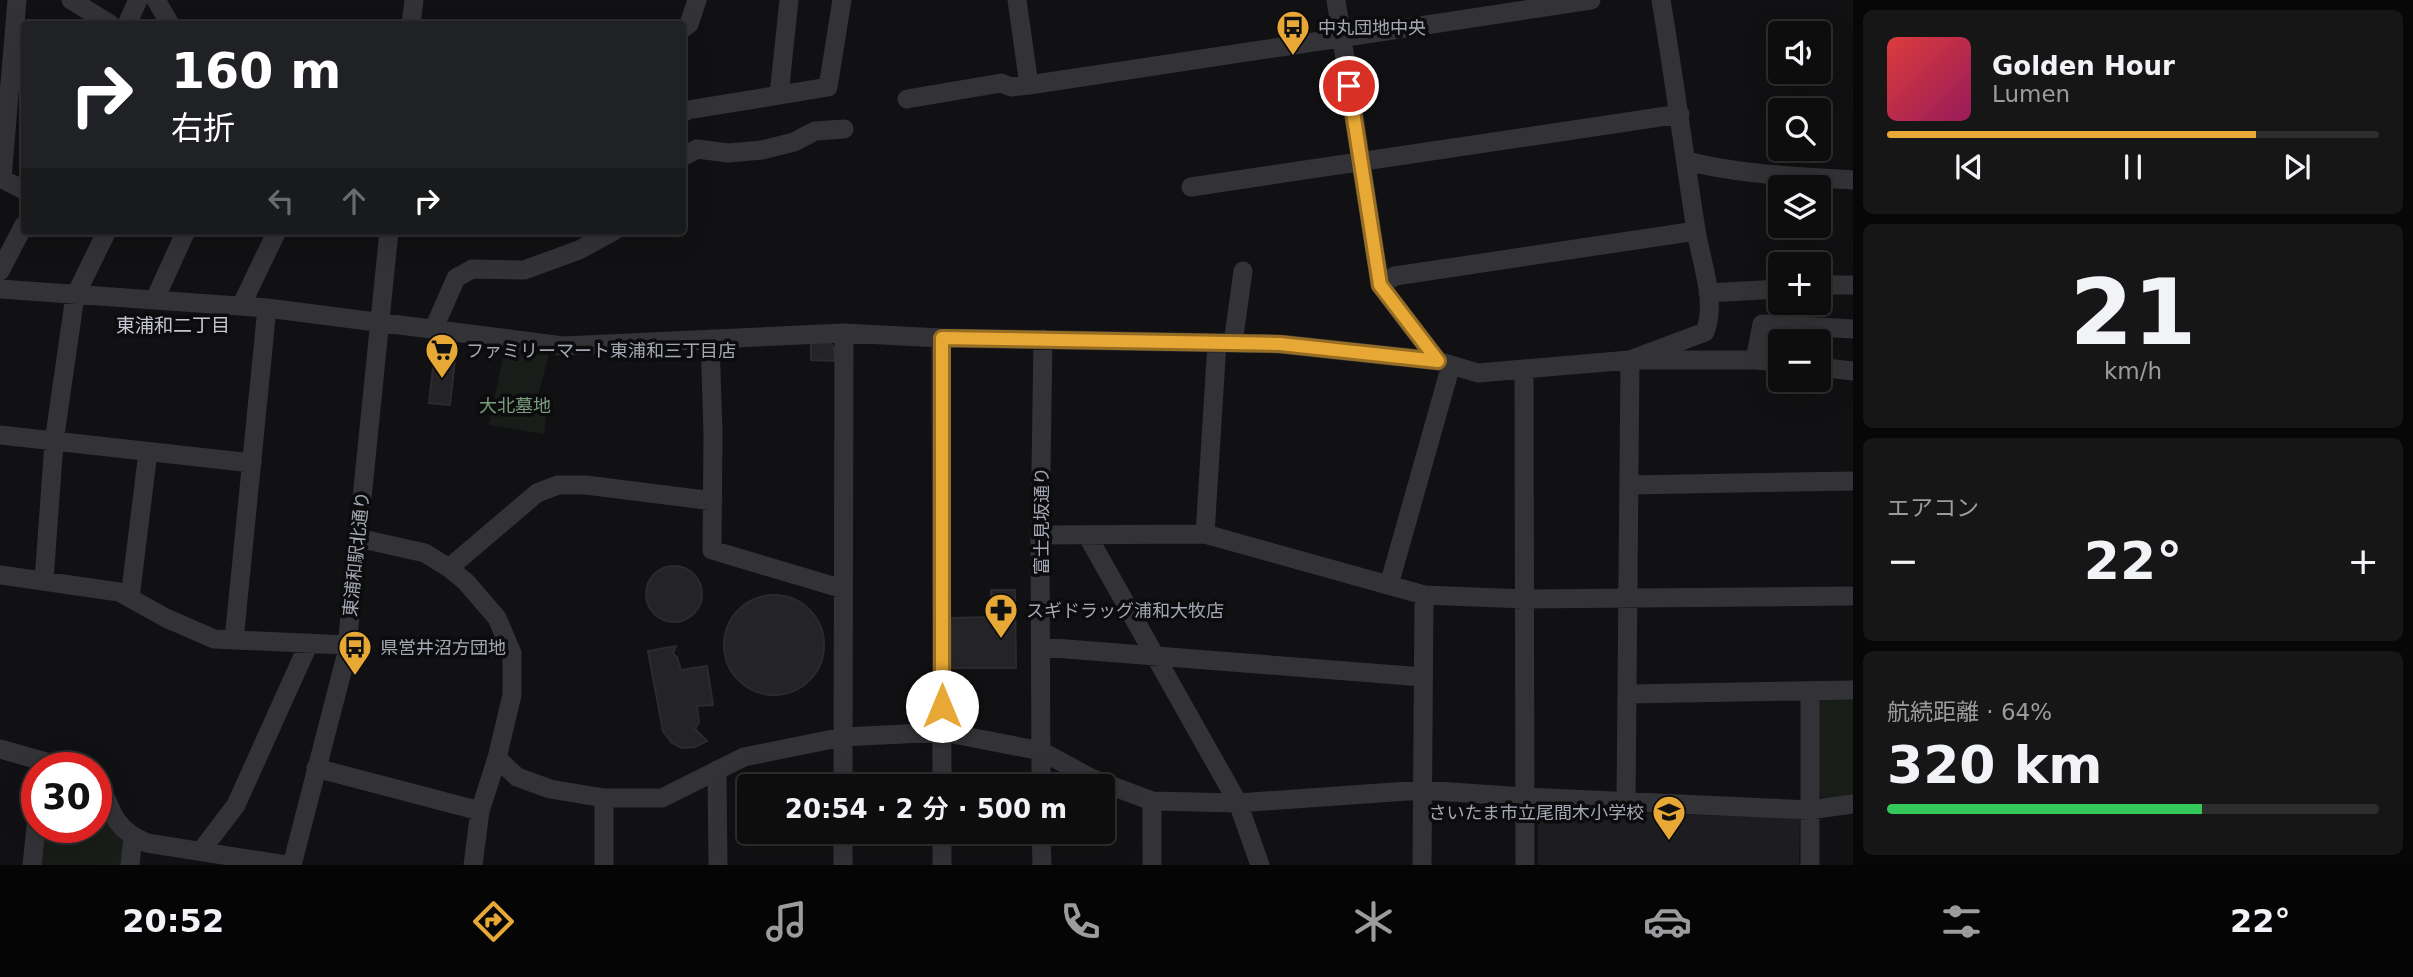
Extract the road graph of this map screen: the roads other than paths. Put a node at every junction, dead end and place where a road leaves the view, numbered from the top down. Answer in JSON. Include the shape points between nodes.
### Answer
{"nodes":[{"id":1,"x":17,"y":0,"type":"edge"},
{"id":2,"x":71,"y":0,"type":"edge"},
{"id":3,"x":138,"y":0,"type":"edge"},
{"id":4,"x":156,"y":0,"type":"edge"},
{"id":5,"x":414,"y":0,"type":"edge"},
{"id":6,"x":697,"y":0,"type":"edge"},
{"id":7,"x":789,"y":0,"type":"edge"},
{"id":8,"x":842,"y":0,"type":"edge"},
{"id":9,"x":1017,"y":0,"type":"edge"},
{"id":10,"x":1336,"y":0,"type":"edge"},
{"id":11,"x":1591,"y":0,"type":"edge"},
{"id":12,"x":1661,"y":0,"type":"edge"},
{"id":13,"x":105,"y":21,"type":"edge"},
{"id":14,"x":128,"y":21,"type":"edge"},
{"id":15,"x":168,"y":21,"type":"edge"},
{"id":16,"x":411,"y":21,"type":"edge"},
{"id":17,"x":686,"y":26,"type":"edge"},
{"id":18,"x":1341,"y":37,"type":"junction"},
{"id":19,"x":1029,"y":85,"type":"junction"},
{"id":20,"x":779,"y":95,"type":"junction"},
{"id":21,"x":908,"y":99,"type":"dead end"},
{"id":22,"x":686,"y":111,"type":"edge"},
{"id":23,"x":1680,"y":114,"type":"junction"},
{"id":24,"x":844,"y":129,"type":"dead end"},
{"id":25,"x":686,"y":155,"type":"edge"},
{"id":26,"x":1361,"y":160,"type":"junction"},
{"id":27,"x":1687,"y":161,"type":"junction"},
{"id":28,"x":1853,"y":180,"type":"edge"},
{"id":29,"x":1191,"y":187,"type":"dead end"},
{"id":30,"x":21,"y":188,"type":"edge"},
{"id":31,"x":1696,"y":230,"type":"junction"},
{"id":32,"x":21,"y":231,"type":"edge"},
{"id":33,"x":105,"y":235,"type":"edge"},
{"id":34,"x":184,"y":235,"type":"edge"},
{"id":35,"x":275,"y":235,"type":"edge"},
{"id":36,"x":386,"y":235,"type":"edge"},
{"id":37,"x":607,"y":235,"type":"edge"},
{"id":38,"x":0,"y":271,"type":"edge"},
{"id":39,"x":1243,"y":271,"type":"dead end"},
{"id":40,"x":1380,"y":285,"type":"junction"},
{"id":41,"x":1831,"y":285,"type":"edge"},
{"id":42,"x":1853,"y":285,"type":"edge"},
{"id":43,"x":0,"y":289,"type":"edge"},
{"id":44,"x":1768,"y":290,"type":"edge"},
{"id":45,"x":1708,"y":293,"type":"junction"},
{"id":46,"x":75,"y":296,"type":"junction"},
{"id":47,"x":155,"y":299,"type":"junction"},
{"id":48,"x":241,"y":306,"type":"junction"},
{"id":49,"x":267,"y":308,"type":"junction"},
{"id":50,"x":380,"y":321,"type":"junction"},
{"id":51,"x":434,"y":328,"type":"junction"},
{"id":52,"x":1853,"y":329,"type":"edge"},
{"id":53,"x":844,"y":333,"type":"junction"},
{"id":54,"x":942,"y":338,"type":"junction"},
{"id":55,"x":710,"y":339,"type":"junction"},
{"id":56,"x":1043,"y":340,"type":"junction"},
{"id":57,"x":1225,"y":343,"type":"junction"},
{"id":58,"x":1630,"y":360,"type":"junction"},
{"id":59,"x":1755,"y":360,"type":"junction"},
{"id":60,"x":1768,"y":361,"type":"edge"},
{"id":61,"x":1444,"y":363,"type":"junction"},
{"id":62,"x":1831,"y":368,"type":"edge"},
{"id":63,"x":1524,"y":369,"type":"junction"},
{"id":64,"x":1853,"y":371,"type":"edge"},
{"id":65,"x":0,"y":435,"type":"edge"},
{"id":66,"x":54,"y":442,"type":"junction"},
{"id":67,"x":148,"y":452,"type":"junction"},
{"id":68,"x":252,"y":463,"type":"junction"},
{"id":69,"x":1853,"y":481,"type":"edge"},
{"id":70,"x":1629,"y":485,"type":"junction"},
{"id":71,"x":713,"y":501,"type":"junction"},
{"id":72,"x":1205,"y":534,"type":"junction"},
{"id":73,"x":1040,"y":535,"type":"junction"},
{"id":74,"x":1087,"y":535,"type":"junction"},
{"id":75,"x":358,"y":538,"type":"junction"},
{"id":76,"x":449,"y":568,"type":"junction"},
{"id":77,"x":0,"y":575,"type":"edge"},
{"id":78,"x":44,"y":581,"type":"junction"},
{"id":79,"x":1389,"y":585,"type":"junction"},
{"id":80,"x":843,"y":589,"type":"junction"},
{"id":81,"x":1424,"y":595,"type":"junction"},
{"id":82,"x":1853,"y":596,"type":"edge"},
{"id":83,"x":130,"y":598,"type":"junction"},
{"id":84,"x":1628,"y":598,"type":"junction"},
{"id":85,"x":1525,"y":599,"type":"junction"},
{"id":86,"x":234,"y":640,"type":"junction"},
{"id":87,"x":309,"y":643,"type":"junction"},
{"id":88,"x":347,"y":645,"type":"junction"},
{"id":89,"x":1041,"y":647,"type":"junction"},
{"id":90,"x":1157,"y":656,"type":"junction"},
{"id":91,"x":1423,"y":677,"type":"junction"},
{"id":92,"x":1853,"y":690,"type":"edge"},
{"id":93,"x":1810,"y":691,"type":"junction"},
{"id":94,"x":1627,"y":694,"type":"junction"},
{"id":95,"x":943,"y":732,"type":"junction"},
{"id":96,"x":843,"y":737,"type":"junction"},
{"id":97,"x":0,"y":749,"type":"edge"},
{"id":98,"x":1041,"y":751,"type":"junction"},
{"id":99,"x":21,"y":757,"type":"edge"},
{"id":100,"x":497,"y":758,"type":"junction"},
{"id":101,"x":316,"y":768,"type":"junction"},
{"id":102,"x":718,"y":770,"type":"junction"},
{"id":103,"x":843,"y":774,"type":"edge"},
{"id":104,"x":942,"y":774,"type":"edge"},
{"id":105,"x":1041,"y":774,"type":"edge"},
{"id":106,"x":1422,"y":790,"type":"junction"},
{"id":107,"x":1525,"y":797,"type":"junction"},
{"id":108,"x":604,"y":798,"type":"junction"},
{"id":109,"x":1153,"y":801,"type":"junction"},
{"id":110,"x":1626,"y":802,"type":"junction"},
{"id":111,"x":1238,"y":803,"type":"junction"},
{"id":112,"x":1853,"y":804,"type":"edge"},
{"id":113,"x":1810,"y":810,"type":"junction"},
{"id":114,"x":480,"y":811,"type":"junction"},
{"id":115,"x":112,"y":812,"type":"edge"},
{"id":116,"x":133,"y":837,"type":"junction"},
{"id":117,"x":34,"y":843,"type":"edge"},
{"id":118,"x":843,"y":844,"type":"edge"},
{"id":119,"x":942,"y":844,"type":"edge"},
{"id":120,"x":1041,"y":844,"type":"edge"},
{"id":121,"x":201,"y":851,"type":"junction"},
{"id":122,"x":32,"y":865,"type":"edge"},
{"id":123,"x":130,"y":865,"type":"edge"},
{"id":124,"x":286,"y":865,"type":"edge"},
{"id":125,"x":292,"y":865,"type":"edge"},
{"id":126,"x":473,"y":865,"type":"edge"},
{"id":127,"x":604,"y":865,"type":"edge"},
{"id":128,"x":718,"y":865,"type":"edge"},
{"id":129,"x":843,"y":865,"type":"edge"},
{"id":130,"x":942,"y":865,"type":"edge"},
{"id":131,"x":1042,"y":865,"type":"edge"},
{"id":132,"x":1152,"y":865,"type":"edge"},
{"id":133,"x":1260,"y":865,"type":"edge"},
{"id":134,"x":1422,"y":865,"type":"edge"},
{"id":135,"x":1525,"y":865,"type":"edge"},
{"id":136,"x":1810,"y":865,"type":"edge"}],
"edges":[{"from":1,"to":30,"type":"street","via":[[2,179]]},
{"from":2,"to":13,"type":"street"},
{"from":3,"to":14,"type":"street"},
{"from":4,"to":15,"type":"street"},
{"from":5,"to":16,"type":"street"},
{"from":6,"to":17,"type":"street"},
{"from":7,"to":20,"type":"street"},
{"from":8,"to":20,"type":"street","via":[[828,87]]},
{"from":9,"to":19,"type":"street"},
{"from":10,"to":18,"type":"street"},
{"from":11,"to":18,"type":"street"},
{"from":12,"to":23,"type":"street"},
{"from":18,"to":19,"type":"street"},
{"from":18,"to":26,"type":"street"},
{"from":19,"to":21,"type":"street","via":[[1001,83]]},
{"from":20,"to":22,"type":"street"},
{"from":23,"to":26,"type":"street"},
{"from":23,"to":27,"type":"street"},
{"from":24,"to":25,"type":"street","via":[[815,131],[762,150],[729,153],[697,149]]},
{"from":26,"to":29,"type":"street"},
{"from":26,"to":40,"type":"street"},
{"from":27,"to":28,"type":"street","via":[[1754,173]]},
{"from":27,"to":31,"type":"street"},
{"from":31,"to":40,"type":"street","via":[[1395,276]]},
{"from":31,"to":45,"type":"street"},
{"from":32,"to":38,"type":"street"},
{"from":33,"to":46,"type":"street"},
{"from":34,"to":47,"type":"street"},
{"from":35,"to":48,"type":"street"},
{"from":36,"to":50,"type":"street","name":"東浦和駅北通り"},
{"from":37,"to":51,"type":"street","via":[[524,270],[472,269],[456,278]]},
{"from":39,"to":57,"type":"street"},
{"from":40,"to":61,"type":"street"},
{"from":41,"to":42,"type":"street"},
{"from":43,"to":46,"type":"street"},
{"from":44,"to":45,"type":"street"},
{"from":45,"to":58,"type":"street","via":[[1705,331]]},
{"from":46,"to":47,"type":"street"},
{"from":46,"to":66,"type":"street"},
{"from":47,"to":48,"type":"street"},
{"from":48,"to":49,"type":"street"},
{"from":49,"to":50,"type":"street"},
{"from":49,"to":68,"type":"street"},
{"from":50,"to":51,"type":"street"},
{"from":50,"to":75,"type":"street","name":"東浦和駅北通り"},
{"from":51,"to":55,"type":"street","via":[[563,346]]},
{"from":52,"to":59,"type":"street","via":[[1762,324]]},
{"from":53,"to":54,"type":"street"},
{"from":53,"to":55,"type":"street"},
{"from":53,"to":80,"type":"street"},
{"from":54,"to":56,"type":"street"},
{"from":54,"to":95,"type":"street"},
{"from":55,"to":71,"type":"street"},
{"from":56,"to":57,"type":"street"},
{"from":56,"to":73,"type":"street","name":"富士見坂通り"},
{"from":57,"to":61,"type":"street","via":[[1280,344]]},
{"from":57,"to":72,"type":"street"},
{"from":58,"to":59,"type":"street"},
{"from":58,"to":63,"type":"street"},
{"from":58,"to":70,"type":"street"},
{"from":59,"to":60,"type":"street"},
{"from":61,"to":63,"type":"street","via":[[1478,373]]},
{"from":61,"to":79,"type":"street"},
{"from":62,"to":64,"type":"street"},
{"from":63,"to":85,"type":"street"},
{"from":65,"to":66,"type":"street"},
{"from":66,"to":67,"type":"street"},
{"from":66,"to":78,"type":"street"},
{"from":67,"to":68,"type":"street"},
{"from":67,"to":83,"type":"street"},
{"from":68,"to":86,"type":"street"},
{"from":69,"to":70,"type":"street"},
{"from":70,"to":84,"type":"street"},
{"from":71,"to":76,"type":"street","via":[[558,485],[537,493]]},
{"from":71,"to":80,"type":"street","via":[[712,550]]},
{"from":72,"to":74,"type":"street"},
{"from":72,"to":79,"type":"street"},
{"from":73,"to":74,"type":"street"},
{"from":73,"to":89,"type":"street","name":"富士見坂通り"},
{"from":74,"to":90,"type":"street"},
{"from":75,"to":76,"type":"street","via":[[425,553]]},
{"from":75,"to":88,"type":"street","name":"東浦和駅北通り"},
{"from":76,"to":100,"type":"street","via":[[497,618],[512,653],[512,695]]},
{"from":77,"to":78,"type":"street"},
{"from":78,"to":83,"type":"street","via":[[119,592]]},
{"from":79,"to":81,"type":"street"},
{"from":80,"to":96,"type":"street"},
{"from":81,"to":85,"type":"street"},
{"from":81,"to":91,"type":"street"},
{"from":82,"to":84,"type":"street"},
{"from":83,"to":86,"type":"street","via":[[215,639]]},
{"from":84,"to":85,"type":"street"},
{"from":84,"to":94,"type":"street"},
{"from":85,"to":107,"type":"street"},
{"from":86,"to":87,"type":"street"},
{"from":87,"to":88,"type":"street"},
{"from":87,"to":121,"type":"street","via":[[236,805]]},
{"from":88,"to":101,"type":"street","name":"東浦和駅北通り"},
{"from":89,"to":90,"type":"street"},
{"from":89,"to":98,"type":"street","name":"富士見坂通り"},
{"from":90,"to":91,"type":"street"},
{"from":90,"to":111,"type":"street"},
{"from":91,"to":106,"type":"street"},
{"from":92,"to":93,"type":"street"},
{"from":93,"to":94,"type":"street"},
{"from":93,"to":113,"type":"street"},
{"from":94,"to":110,"type":"street"},
{"from":95,"to":96,"type":"street"},
{"from":95,"to":98,"type":"street"},
{"from":95,"to":104,"type":"street"},
{"from":96,"to":102,"type":"street","via":[[744,757]]},
{"from":96,"to":103,"type":"street"},
{"from":97,"to":99,"type":"street"},
{"from":98,"to":105,"type":"street","name":"富士見坂通り"},
{"from":98,"to":109,"type":"street","via":[[1093,779]]},
{"from":100,"to":108,"type":"street","via":[[517,777],[550,789]]},
{"from":100,"to":114,"type":"street"},
{"from":101,"to":114,"type":"street"},
{"from":101,"to":125,"type":"street","name":"東浦和駅北通り"},
{"from":102,"to":108,"type":"street","via":[[662,798]]},
{"from":102,"to":128,"type":"street"},
{"from":106,"to":107,"type":"street"},
{"from":106,"to":111,"type":"street"},
{"from":106,"to":134,"type":"street"},
{"from":107,"to":110,"type":"street"},
{"from":107,"to":135,"type":"street"},
{"from":108,"to":127,"type":"street"},
{"from":109,"to":111,"type":"street"},
{"from":109,"to":132,"type":"street"},
{"from":110,"to":113,"type":"street"},
{"from":111,"to":133,"type":"street"},
{"from":112,"to":113,"type":"street"},
{"from":113,"to":136,"type":"street"},
{"from":114,"to":126,"type":"street"},
{"from":115,"to":116,"type":"street"},
{"from":116,"to":121,"type":"street"},
{"from":116,"to":123,"type":"street"},
{"from":117,"to":122,"type":"street"},
{"from":118,"to":129,"type":"street"},
{"from":119,"to":130,"type":"street"},
{"from":120,"to":131,"type":"street"},
{"from":121,"to":124,"type":"street"}]}
